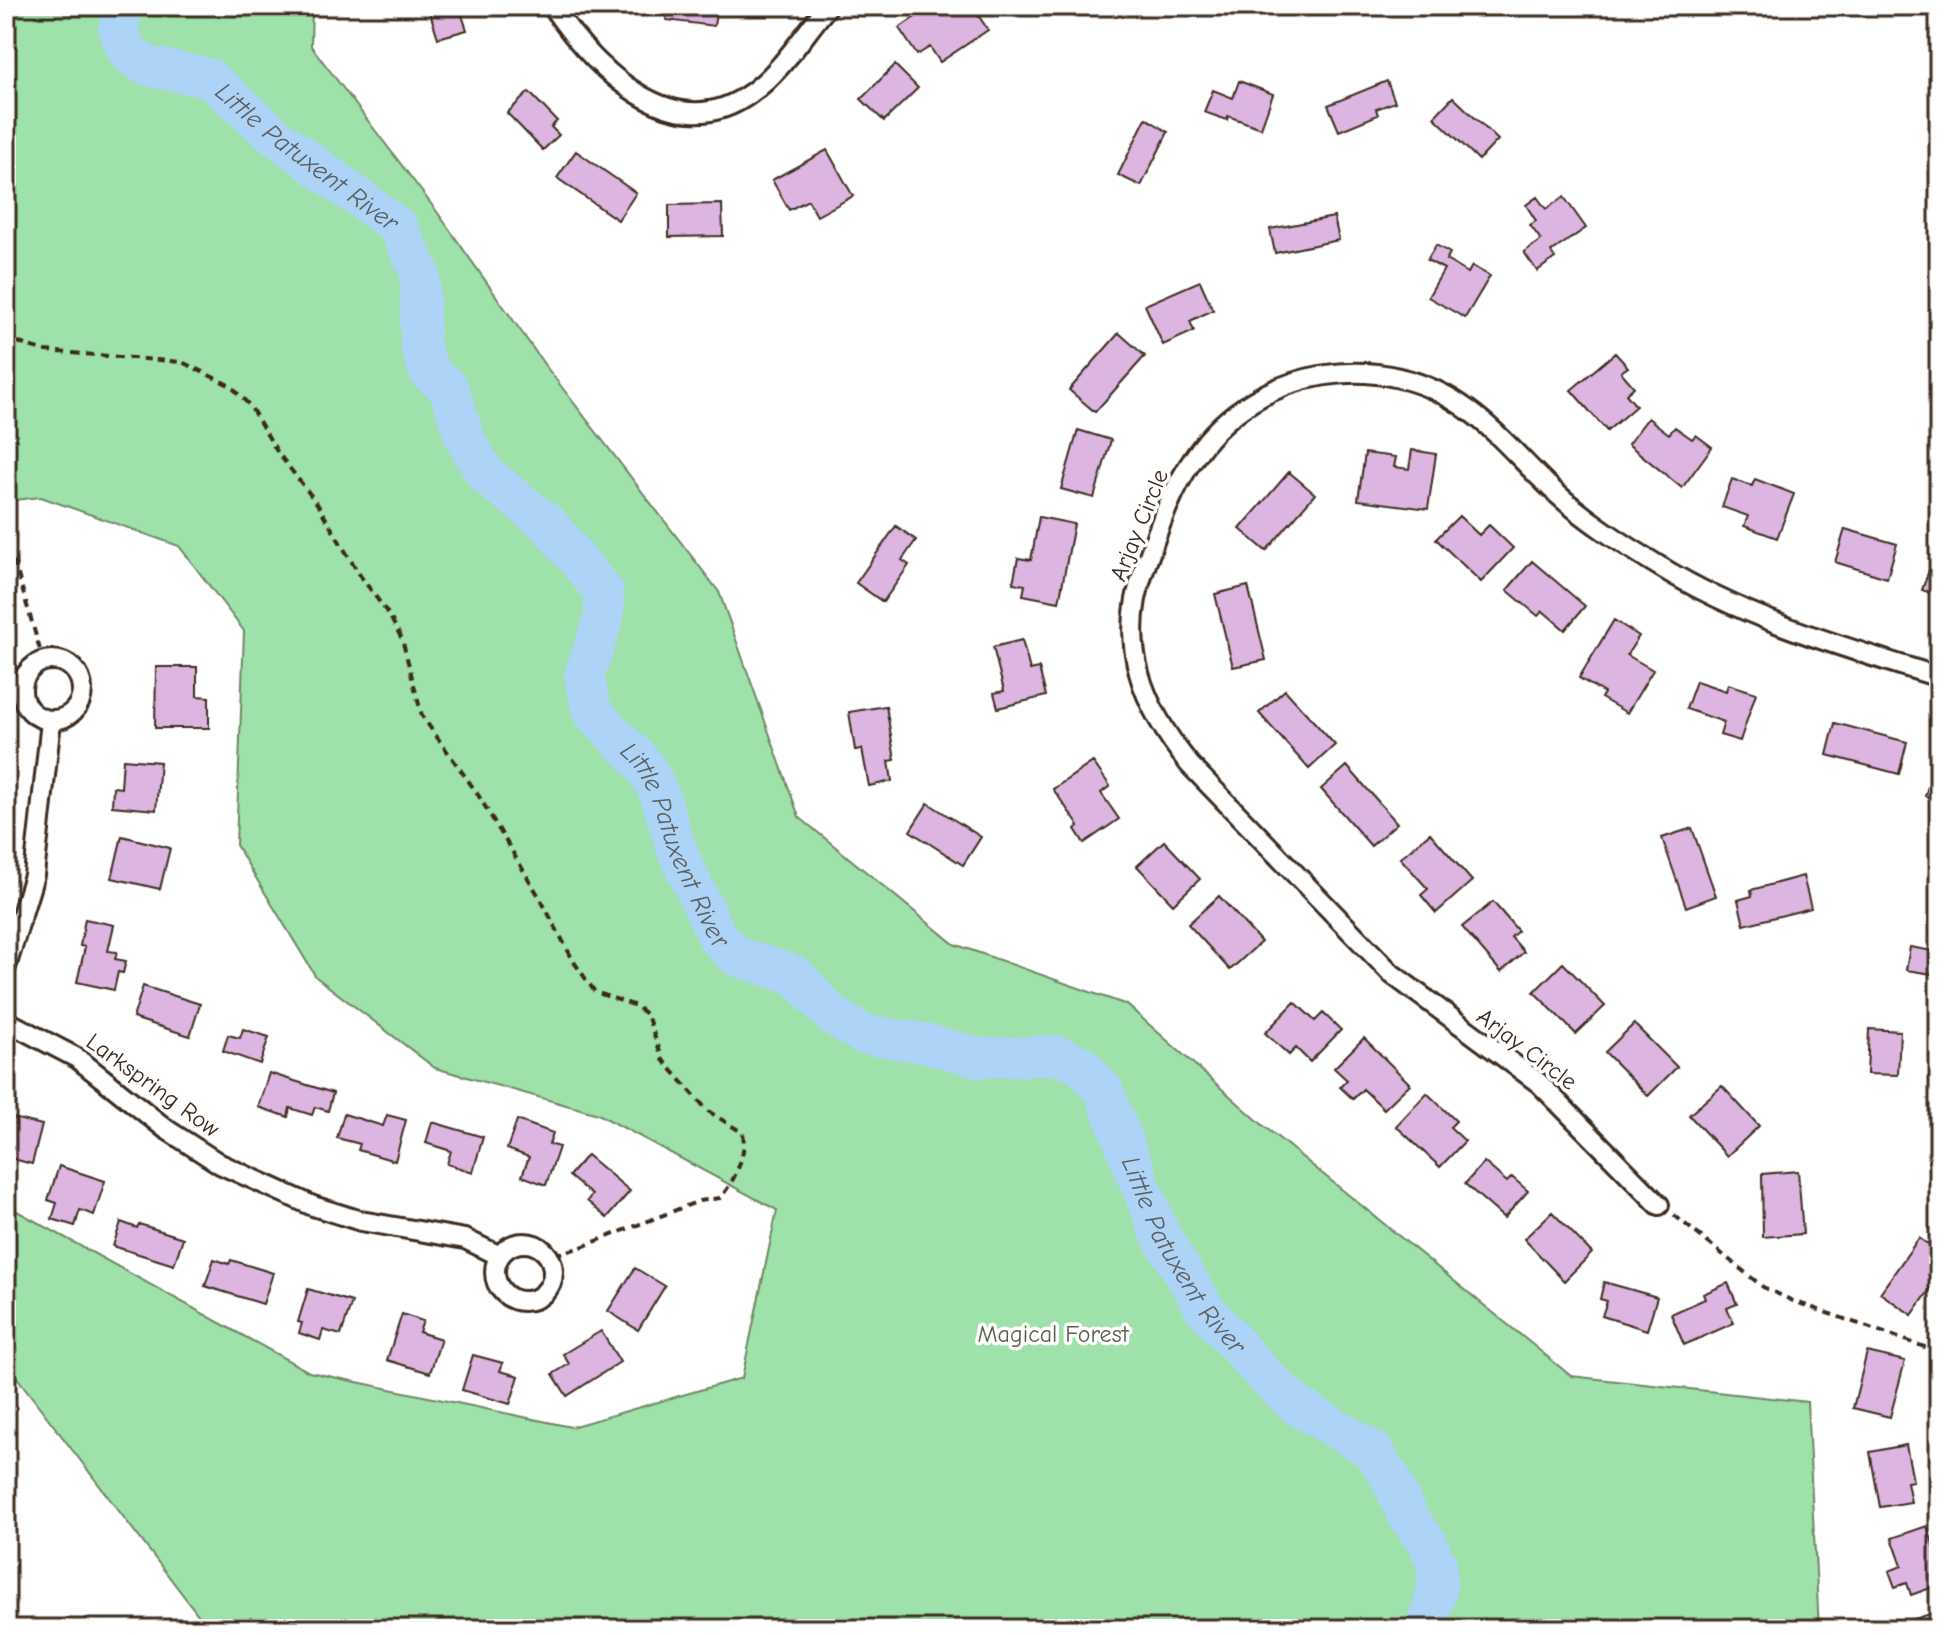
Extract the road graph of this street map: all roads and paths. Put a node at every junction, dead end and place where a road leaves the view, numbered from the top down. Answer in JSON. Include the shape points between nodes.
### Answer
{"nodes":[{"id":1,"x":552,"y":6,"type":"edge"},
{"id":2,"x":828,"y":6,"type":"edge"},
{"id":3,"x":6,"y":334,"type":"edge"},
{"id":4,"x":6,"y":534,"type":"edge"},
{"id":5,"x":43,"y":660,"type":"junction"},
{"id":6,"x":1939,"y":677,"type":"edge"},
{"id":7,"x":51,"y":721,"type":"junction"},
{"id":8,"x":6,"y":967,"type":"edge"},
{"id":9,"x":6,"y":1021,"type":"edge"},
{"id":10,"x":1659,"y":1205,"type":"joint"},
{"id":11,"x":500,"y":1256,"type":"junction"},
{"id":12,"x":549,"y":1256,"type":"junction"},
{"id":13,"x":1939,"y":1352,"type":"edge"}],
"edges":[{"from":1,"to":2,"type":"street","via":[[601,64],[633,91],[681,113],[708,113],[754,92]]},
{"from":3,"to":12,"type":"path","via":[[46,351],[182,362],[231,386],[250,406],[389,615],[402,639],[422,716],[477,793],[574,962],[595,992],[647,1015],[663,1060],[708,1111],[743,1133],[741,1161],[720,1198]]},
{"from":4,"to":5,"type":"path"},
{"from":5,"to":7,"type":"street","via":[[30,667],[21,695],[37,717]]},
{"from":5,"to":7,"type":"street","via":[[57,659],[72,667],[82,693],[77,708]]},
{"from":6,"to":10,"type":"street","name":"Arjay Circle","via":[[1809,636],[1726,602],[1661,567],[1557,495],[1468,410],[1410,378],[1325,374],[1266,394],[1231,416],[1197,452],[1173,490],[1134,599],[1133,630],[1142,687],[1168,738],[1392,974],[1539,1083]]},
{"from":7,"to":8,"type":"street","via":[[34,875]]},
{"from":9,"to":11,"type":"street","name":"Larkspring Row","via":[[77,1058],[166,1129],[220,1164],[313,1206],[361,1221],[465,1239]]},
{"from":10,"to":13,"type":"path","via":[[1763,1287]]},
{"from":11,"to":12,"type":"street","via":[[530,1243]]},
{"from":11,"to":12,"type":"street","via":[[497,1284],[515,1300],[529,1302],[550,1287],[554,1276]]}]}
